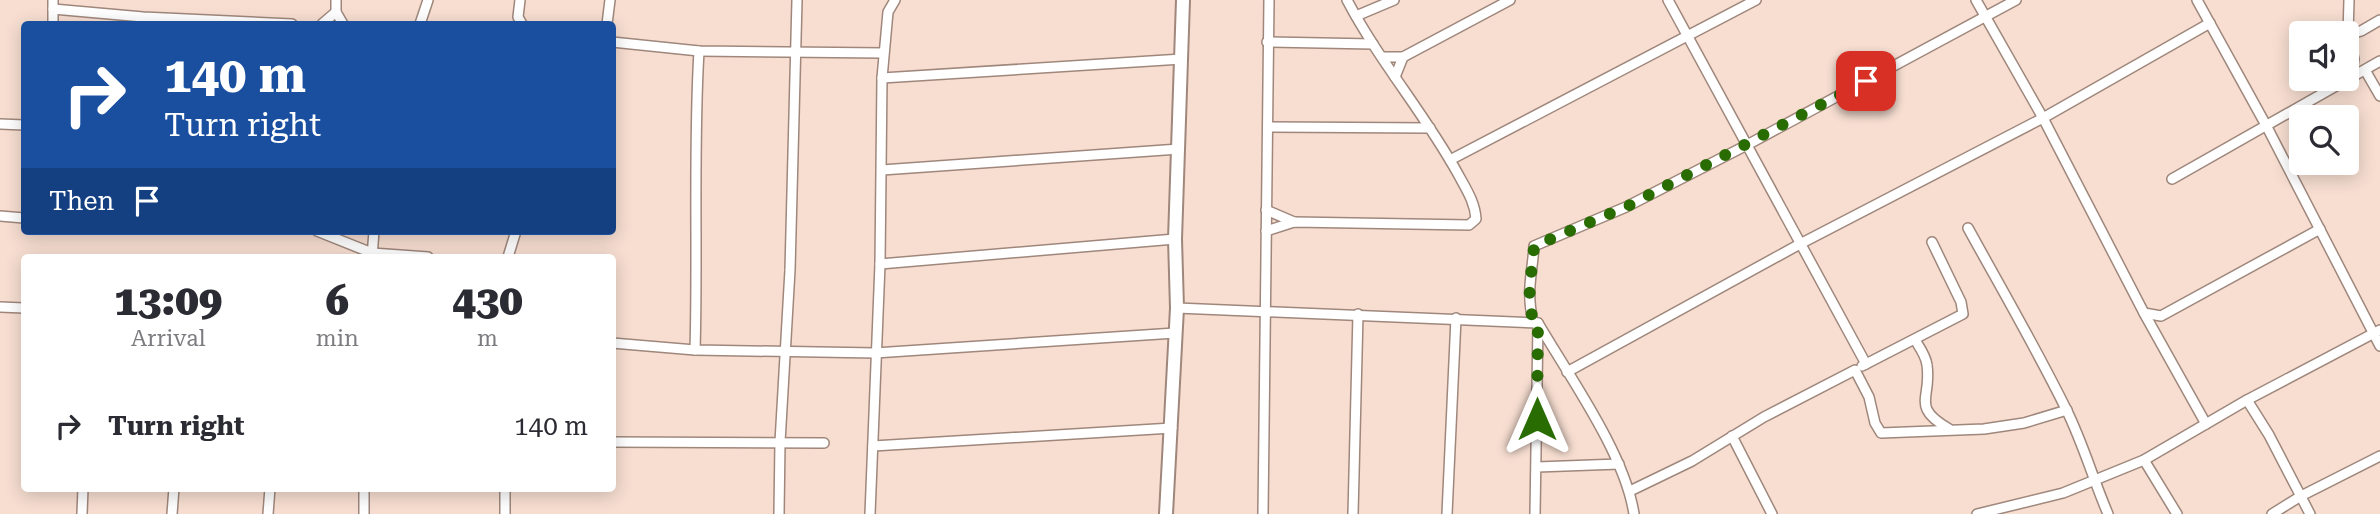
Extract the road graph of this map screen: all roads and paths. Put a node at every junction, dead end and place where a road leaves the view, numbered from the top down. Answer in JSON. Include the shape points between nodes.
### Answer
{"nodes":[{"id":1,"x":336,"y":0,"type":"edge"},
{"id":2,"x":428,"y":0,"type":"edge"},
{"id":3,"x":520,"y":0,"type":"edge"},
{"id":4,"x":610,"y":0,"type":"edge"},
{"id":5,"x":797,"y":0,"type":"edge"},
{"id":6,"x":895,"y":0,"type":"edge"},
{"id":7,"x":1183,"y":0,"type":"edge"},
{"id":8,"x":1269,"y":0,"type":"edge"},
{"id":9,"x":1347,"y":0,"type":"edge"},
{"id":10,"x":1394,"y":0,"type":"edge"},
{"id":11,"x":1510,"y":0,"type":"edge"},
{"id":12,"x":1668,"y":0,"type":"edge"},
{"id":13,"x":1756,"y":0,"type":"edge"},
{"id":14,"x":1976,"y":0,"type":"edge"},
{"id":15,"x":2016,"y":0,"type":"edge"},
{"id":16,"x":2197,"y":0,"type":"edge"},
{"id":17,"x":2349,"y":0,"type":"edge"},
{"id":18,"x":53,"y":4,"type":"edge"},
{"id":19,"x":336,"y":12,"type":"junction"},
{"id":20,"x":1356,"y":16,"type":"junction"},
{"id":21,"x":1986,"y":18,"type":"junction"},
{"id":22,"x":2380,"y":20,"type":"edge"},
{"id":23,"x":142,"y":21,"type":"edge"},
{"id":24,"x":326,"y":21,"type":"edge"},
{"id":25,"x":341,"y":21,"type":"edge"},
{"id":26,"x":421,"y":21,"type":"edge"},
{"id":27,"x":518,"y":21,"type":"edge"},
{"id":28,"x":607,"y":21,"type":"edge"},
{"id":29,"x":2348,"y":21,"type":"edge"},
{"id":30,"x":2210,"y":23,"type":"junction"},
{"id":31,"x":2359,"y":32,"type":"edge"},
{"id":32,"x":1687,"y":34,"type":"junction"},
{"id":33,"x":616,"y":42,"type":"edge"},
{"id":34,"x":1267,"y":42,"type":"junction"},
{"id":35,"x":1373,"y":44,"type":"junction"},
{"id":36,"x":699,"y":51,"type":"junction"},
{"id":37,"x":883,"y":53,"type":"junction"},
{"id":38,"x":797,"y":54,"type":"junction"},
{"id":39,"x":1382,"y":57,"type":"junction"},
{"id":40,"x":1404,"y":57,"type":"junction"},
{"id":41,"x":1182,"y":59,"type":"junction"},
{"id":42,"x":2372,"y":66,"type":"edge"},
{"id":43,"x":1395,"y":77,"type":"junction"},
{"id":44,"x":882,"y":78,"type":"junction"},
{"id":45,"x":2329,"y":91,"type":"edge"},
{"id":46,"x":2380,"y":96,"type":"edge"},
{"id":47,"x":2043,"y":118,"type":"junction"},
{"id":48,"x":0,"y":124,"type":"edge"},
{"id":49,"x":21,"y":125,"type":"edge"},
{"id":50,"x":1268,"y":127,"type":"junction"},
{"id":51,"x":2267,"y":127,"type":"junction"},
{"id":52,"x":1430,"y":128,"type":"junction"},
{"id":53,"x":1747,"y":145,"type":"junction"},
{"id":54,"x":1179,"y":149,"type":"junction"},
{"id":55,"x":1450,"y":160,"type":"junction"},
{"id":56,"x":882,"y":170,"type":"junction"},
{"id":57,"x":2172,"y":179,"type":"dead end"},
{"id":58,"x":1266,"y":209,"type":"junction"},
{"id":59,"x":0,"y":216,"type":"edge"},
{"id":60,"x":21,"y":218,"type":"edge"},
{"id":61,"x":1294,"y":222,"type":"junction"},
{"id":62,"x":1968,"y":228,"type":"dead end"},
{"id":63,"x":2320,"y":229,"type":"junction"},
{"id":64,"x":1266,"y":231,"type":"junction"},
{"id":65,"x":326,"y":235,"type":"edge"},
{"id":66,"x":374,"y":235,"type":"edge"},
{"id":67,"x":515,"y":235,"type":"edge"},
{"id":68,"x":1175,"y":239,"type":"junction"},
{"id":69,"x":1932,"y":243,"type":"dead end"},
{"id":70,"x":1800,"y":244,"type":"junction"},
{"id":71,"x":370,"y":254,"type":"edge"},
{"id":72,"x":372,"y":254,"type":"edge"},
{"id":73,"x":509,"y":254,"type":"edge"},
{"id":74,"x":880,"y":264,"type":"junction"},
{"id":75,"x":0,"y":307,"type":"edge"},
{"id":76,"x":21,"y":308,"type":"edge"},
{"id":77,"x":1177,"y":308,"type":"junction"},
{"id":78,"x":1266,"y":313,"type":"junction"},
{"id":79,"x":2144,"y":313,"type":"junction"},
{"id":80,"x":1358,"y":314,"type":"junction"},
{"id":81,"x":2161,"y":316,"type":"junction"},
{"id":82,"x":1456,"y":318,"type":"junction"},
{"id":83,"x":1536,"y":322,"type":"junction"},
{"id":84,"x":2155,"y":332,"type":"junction"},
{"id":85,"x":2377,"y":332,"type":"edge"},
{"id":86,"x":1175,"y":333,"type":"junction"},
{"id":87,"x":1915,"y":340,"type":"junction"},
{"id":88,"x":616,"y":343,"type":"edge"},
{"id":89,"x":2380,"y":346,"type":"edge"},
{"id":90,"x":695,"y":350,"type":"junction"},
{"id":91,"x":785,"y":350,"type":"junction"},
{"id":92,"x":875,"y":353,"type":"junction"},
{"id":93,"x":1866,"y":364,"type":"junction"},
{"id":94,"x":1855,"y":370,"type":"junction"},
{"id":95,"x":1567,"y":372,"type":"junction"},
{"id":96,"x":2247,"y":400,"type":"junction"},
{"id":97,"x":2067,"y":410,"type":"junction"},
{"id":98,"x":2206,"y":424,"type":"junction"},
{"id":99,"x":1172,"y":428,"type":"junction"},
{"id":100,"x":1950,"y":429,"type":"junction"},
{"id":101,"x":1732,"y":436,"type":"junction"},
{"id":102,"x":616,"y":442,"type":"edge"},
{"id":103,"x":780,"y":442,"type":"junction"},
{"id":104,"x":824,"y":443,"type":"dead end"},
{"id":105,"x":873,"y":446,"type":"junction"},
{"id":106,"x":2380,"y":456,"type":"edge"},
{"id":107,"x":2144,"y":460,"type":"junction"},
{"id":108,"x":2090,"y":463,"type":"junction"},
{"id":109,"x":1619,"y":464,"type":"junction"},
{"id":110,"x":1537,"y":467,"type":"junction"},
{"id":111,"x":2115,"y":472,"type":"junction"},
{"id":112,"x":2094,"y":482,"type":"junction"},
{"id":113,"x":1630,"y":491,"type":"junction"},
{"id":114,"x":83,"y":492,"type":"edge"},
{"id":115,"x":174,"y":492,"type":"edge"},
{"id":116,"x":270,"y":492,"type":"edge"},
{"id":117,"x":364,"y":492,"type":"edge"},
{"id":118,"x":505,"y":492,"type":"edge"},
{"id":119,"x":2301,"y":496,"type":"junction"},
{"id":120,"x":82,"y":514,"type":"edge"},
{"id":121,"x":172,"y":514,"type":"edge"},
{"id":122,"x":268,"y":514,"type":"edge"},
{"id":123,"x":364,"y":514,"type":"edge"},
{"id":124,"x":505,"y":514,"type":"edge"},
{"id":125,"x":779,"y":514,"type":"edge"},
{"id":126,"x":870,"y":514,"type":"edge"},
{"id":127,"x":1166,"y":514,"type":"edge"},
{"id":128,"x":1263,"y":514,"type":"edge"},
{"id":129,"x":1353,"y":514,"type":"edge"},
{"id":130,"x":1447,"y":514,"type":"edge"},
{"id":131,"x":1535,"y":514,"type":"edge"},
{"id":132,"x":1634,"y":514,"type":"edge"},
{"id":133,"x":1772,"y":514,"type":"edge"},
{"id":134,"x":1977,"y":514,"type":"edge"},
{"id":135,"x":2108,"y":514,"type":"edge"},
{"id":136,"x":2177,"y":514,"type":"edge"},
{"id":137,"x":2272,"y":514,"type":"edge"},
{"id":138,"x":2310,"y":514,"type":"edge"}],
"edges":[{"from":1,"to":19,"type":"street"},
{"from":2,"to":26,"type":"street"},
{"from":3,"to":27,"type":"street"},
{"from":4,"to":28,"type":"street"},
{"from":5,"to":38,"type":"street"},
{"from":6,"to":37,"type":"street","via":[[888,12]]},
{"from":7,"to":41,"type":"street"},
{"from":8,"to":34,"type":"street"},
{"from":9,"to":20,"type":"street"},
{"from":10,"to":20,"type":"street"},
{"from":11,"to":40,"type":"street"},
{"from":12,"to":32,"type":"street"},
{"from":13,"to":32,"type":"street"},
{"from":14,"to":21,"type":"street"},
{"from":15,"to":21,"type":"street"},
{"from":16,"to":30,"type":"street"},
{"from":17,"to":29,"type":"street"},
{"from":18,"to":23,"type":"street"},
{"from":19,"to":24,"type":"street"},
{"from":19,"to":25,"type":"street"},
{"from":20,"to":35,"type":"street"},
{"from":21,"to":47,"type":"street"},
{"from":21,"to":53,"type":"street"},
{"from":22,"to":31,"type":"street"},
{"from":30,"to":47,"type":"street"},
{"from":30,"to":51,"type":"street"},
{"from":32,"to":53,"type":"street"},
{"from":32,"to":55,"type":"street"},
{"from":33,"to":36,"type":"street"},
{"from":34,"to":35,"type":"street"},
{"from":34,"to":50,"type":"street"},
{"from":35,"to":39,"type":"street"},
{"from":36,"to":38,"type":"street"},
{"from":36,"to":90,"type":"street"},
{"from":37,"to":38,"type":"street"},
{"from":37,"to":44,"type":"street"},
{"from":38,"to":91,"type":"street"},
{"from":39,"to":40,"type":"street"},
{"from":39,"to":43,"type":"street"},
{"from":40,"to":43,"type":"street"},
{"from":41,"to":44,"type":"street"},
{"from":41,"to":54,"type":"street"},
{"from":42,"to":46,"type":"street"},
{"from":43,"to":52,"type":"street"},
{"from":44,"to":56,"type":"street"},
{"from":45,"to":51,"type":"street"},
{"from":47,"to":70,"type":"street"},
{"from":47,"to":79,"type":"street"},
{"from":48,"to":49,"type":"street"},
{"from":50,"to":52,"type":"street"},
{"from":50,"to":58,"type":"street"},
{"from":51,"to":57,"type":"street"},
{"from":51,"to":63,"type":"street"},
{"from":52,"to":55,"type":"street"},
{"from":53,"to":70,"type":"street"},
{"from":53,"to":83,"type":"street","via":[[1626,207],[1534,246],[1529,302]]},
{"from":54,"to":56,"type":"street"},
{"from":54,"to":68,"type":"street"},
{"from":55,"to":61,"type":"street","via":[[1475,206],[1476,219],[1469,225]]},
{"from":56,"to":74,"type":"street"},
{"from":58,"to":61,"type":"street"},
{"from":58,"to":64,"type":"street"},
{"from":59,"to":60,"type":"street"},
{"from":61,"to":64,"type":"street"},
{"from":62,"to":97,"type":"street"},
{"from":63,"to":81,"type":"street"},
{"from":63,"to":85,"type":"street"},
{"from":64,"to":78,"type":"street"},
{"from":65,"to":71,"type":"street"},
{"from":66,"to":72,"type":"street"},
{"from":67,"to":73,"type":"street"},
{"from":68,"to":74,"type":"street"},
{"from":68,"to":77,"type":"street"},
{"from":69,"to":87,"type":"street","via":[[1963,314]]},
{"from":70,"to":93,"type":"street"},
{"from":70,"to":95,"type":"street"},
{"from":74,"to":92,"type":"street"},
{"from":75,"to":76,"type":"street"},
{"from":77,"to":78,"type":"street"},
{"from":77,"to":86,"type":"street"},
{"from":78,"to":80,"type":"street"},
{"from":78,"to":128,"type":"street"},
{"from":79,"to":81,"type":"street"},
{"from":79,"to":84,"type":"street"},
{"from":80,"to":82,"type":"street"},
{"from":80,"to":129,"type":"street"},
{"from":81,"to":84,"type":"street"},
{"from":82,"to":83,"type":"street"},
{"from":82,"to":130,"type":"street"},
{"from":83,"to":95,"type":"street"},
{"from":83,"to":110,"type":"street"},
{"from":84,"to":98,"type":"street"},
{"from":85,"to":89,"type":"street"},
{"from":85,"to":96,"type":"street"},
{"from":86,"to":92,"type":"street"},
{"from":86,"to":99,"type":"street"},
{"from":87,"to":93,"type":"street"},
{"from":87,"to":100,"type":"street","via":[[1927,360],[1925,405],[1935,420]]},
{"from":88,"to":90,"type":"street"},
{"from":90,"to":91,"type":"street"},
{"from":91,"to":92,"type":"street"},
{"from":91,"to":103,"type":"street"},
{"from":92,"to":105,"type":"street"},
{"from":93,"to":94,"type":"street"},
{"from":94,"to":100,"type":"street","via":[[1881,432]]},
{"from":94,"to":101,"type":"street"},
{"from":95,"to":109,"type":"street"},
{"from":96,"to":98,"type":"street"},
{"from":96,"to":119,"type":"street"},
{"from":97,"to":100,"type":"street","via":[[2024,424]]},
{"from":97,"to":108,"type":"street"},
{"from":98,"to":107,"type":"street"},
{"from":99,"to":105,"type":"street"},
{"from":99,"to":127,"type":"street"},
{"from":101,"to":113,"type":"street"},
{"from":101,"to":133,"type":"street"},
{"from":102,"to":103,"type":"street"},
{"from":103,"to":104,"type":"street"},
{"from":103,"to":125,"type":"street"},
{"from":105,"to":126,"type":"street"},
{"from":106,"to":119,"type":"street"},
{"from":107,"to":111,"type":"street"},
{"from":107,"to":136,"type":"street"},
{"from":108,"to":111,"type":"street"},
{"from":108,"to":112,"type":"street"},
{"from":109,"to":110,"type":"street"},
{"from":109,"to":113,"type":"street"},
{"from":110,"to":131,"type":"street"},
{"from":111,"to":112,"type":"street"},
{"from":112,"to":134,"type":"street"},
{"from":112,"to":135,"type":"street"},
{"from":113,"to":132,"type":"street"},
{"from":114,"to":120,"type":"street"},
{"from":115,"to":121,"type":"street"},
{"from":116,"to":122,"type":"street"},
{"from":117,"to":123,"type":"street"},
{"from":118,"to":124,"type":"street"},
{"from":119,"to":137,"type":"street"},
{"from":119,"to":138,"type":"street"}]}
